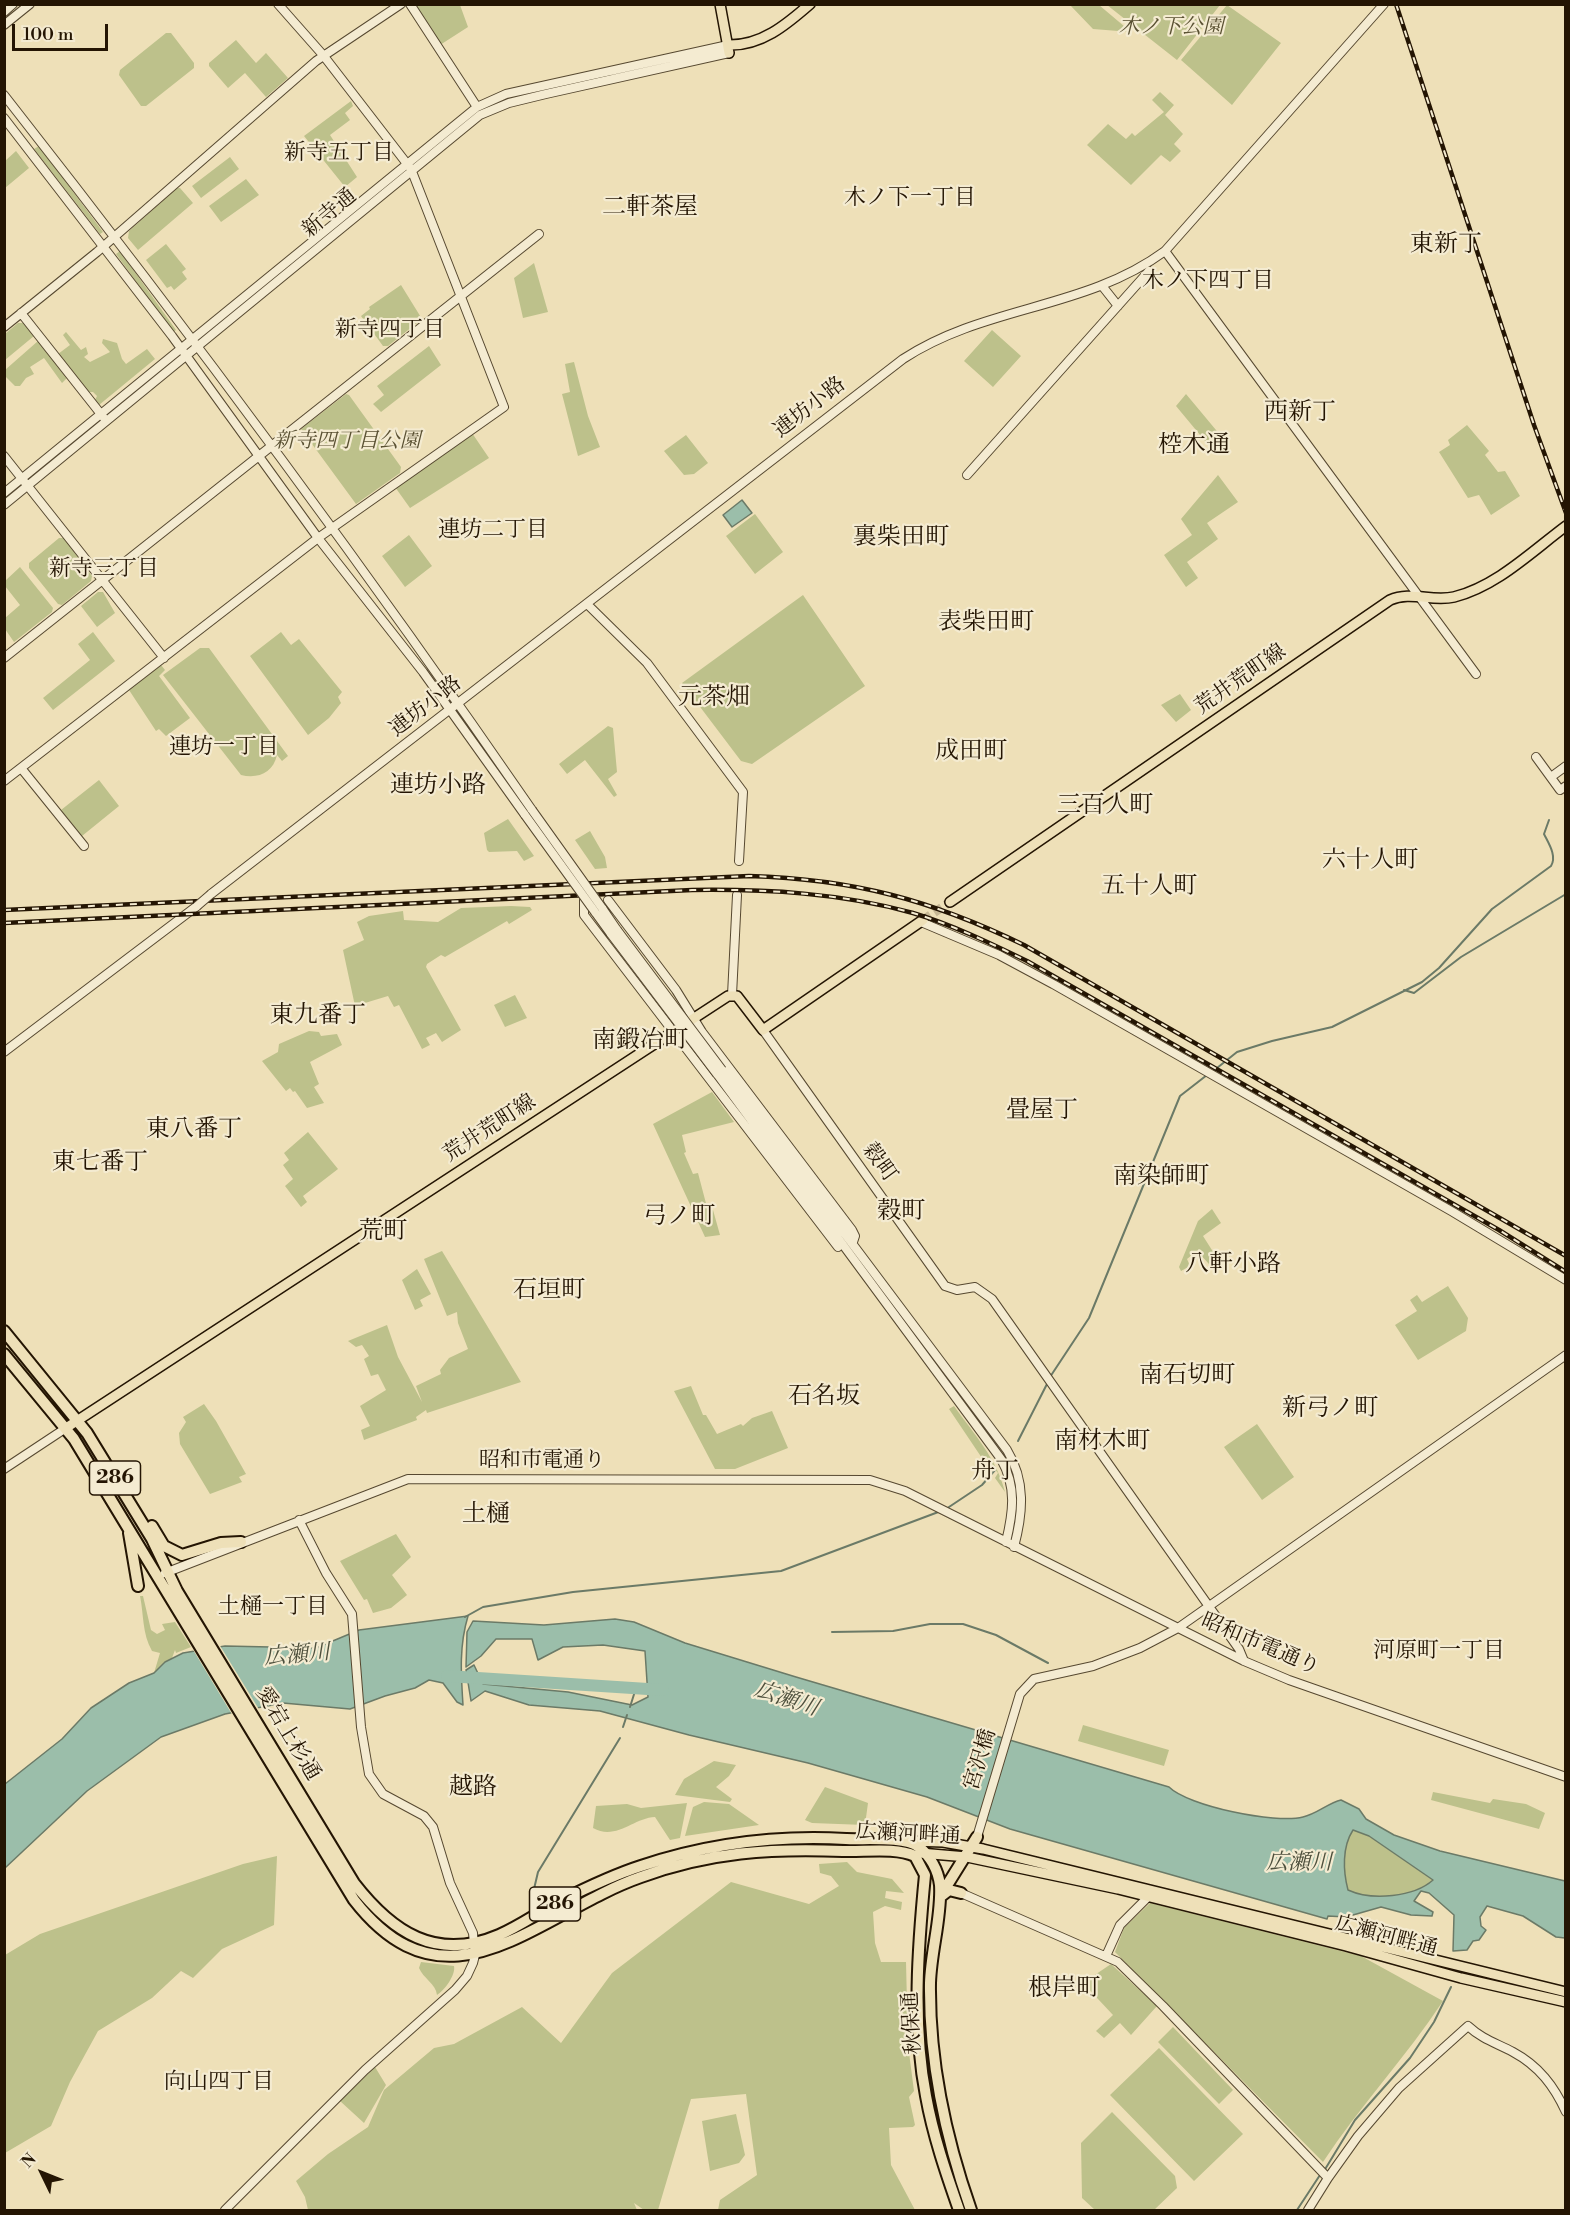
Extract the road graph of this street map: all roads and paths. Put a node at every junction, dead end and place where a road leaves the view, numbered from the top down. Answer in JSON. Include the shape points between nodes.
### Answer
{"nodes":[{"id":1,"x":13,"y":4,"type":"edge"},
{"id":2,"x":30,"y":4,"type":"edge"},
{"id":3,"x":278,"y":4,"type":"edge"},
{"id":4,"x":401,"y":4,"type":"edge"},
{"id":5,"x":410,"y":4,"type":"edge"},
{"id":6,"x":720,"y":4,"type":"edge"},
{"id":7,"x":810,"y":4,"type":"edge"},
{"id":8,"x":1384,"y":4,"type":"edge"},
{"id":9,"x":4,"y":12,"type":"edge"},
{"id":10,"x":4,"y":25,"type":"edge"},
{"id":11,"x":731,"y":48,"type":"junction"},
{"id":12,"x":323,"y":55,"type":"junction"},
{"id":13,"x":4,"y":95,"type":"edge"},
{"id":14,"x":477,"y":107,"type":"junction"},
{"id":15,"x":4,"y":118,"type":"edge"},
{"id":16,"x":409,"y":166,"type":"junction"},
{"id":17,"x":539,"y":234,"type":"dead end"},
{"id":18,"x":114,"y":237,"type":"junction"},
{"id":19,"x":104,"y":245,"type":"junction"},
{"id":20,"x":1165,"y":251,"type":"junction"},
{"id":21,"x":1149,"y":272,"type":"dead end"},
{"id":22,"x":1103,"y":287,"type":"junction"},
{"id":23,"x":461,"y":295,"type":"junction"},
{"id":24,"x":1118,"y":306,"type":"junction"},
{"id":25,"x":21,"y":313,"type":"junction"},
{"id":26,"x":4,"y":327,"type":"edge"},
{"id":27,"x":195,"y":343,"type":"junction"},
{"id":28,"x":181,"y":348,"type":"junction"},
{"id":29,"x":186,"y":356,"type":"junction"},
{"id":30,"x":101,"y":414,"type":"junction"},
{"id":31,"x":107,"y":422,"type":"junction"},
{"id":32,"x":273,"y":445,"type":"junction"},
{"id":33,"x":4,"y":456,"type":"edge"},
{"id":34,"x":258,"y":457,"type":"junction"},
{"id":35,"x":967,"y":475,"type":"dead end"},
{"id":36,"x":22,"y":478,"type":"junction"},
{"id":37,"x":28,"y":486,"type":"junction"},
{"id":38,"x":4,"y":493,"type":"edge"},
{"id":39,"x":4,"y":505,"type":"edge"},
{"id":40,"x":1566,"y":526,"type":"edge"},
{"id":41,"x":332,"y":527,"type":"junction"},
{"id":42,"x":318,"y":538,"type":"junction"},
{"id":43,"x":102,"y":580,"type":"junction"},
{"id":44,"x":1420,"y":598,"type":"junction"},
{"id":45,"x":587,"y":604,"type":"junction"},
{"id":46,"x":4,"y":658,"type":"edge"},
{"id":47,"x":164,"y":658,"type":"junction"},
{"id":48,"x":1476,"y":674,"type":"dead end"},
{"id":49,"x":459,"y":704,"type":"junction"},
{"id":50,"x":451,"y":711,"type":"junction"},
{"id":51,"x":1536,"y":757,"type":"dead end"},
{"id":52,"x":1566,"y":766,"type":"edge"},
{"id":53,"x":21,"y":768,"type":"junction"},
{"id":54,"x":1551,"y":777,"type":"junction"},
{"id":55,"x":4,"y":781,"type":"edge"},
{"id":56,"x":1563,"y":788,"type":"edge"},
{"id":57,"x":528,"y":812,"type":"junction"},
{"id":58,"x":84,"y":846,"type":"dead end"},
{"id":59,"x":739,"y":861,"type":"dead end"},
{"id":60,"x":737,"y":895,"type":"dead end"},
{"id":61,"x":584,"y":900,"type":"dead end"},
{"id":62,"x":608,"y":900,"type":"dead end"},
{"id":63,"x":950,"y":902,"type":"tunnel mouth"},
{"id":64,"x":922,"y":921,"type":"joint"},
{"id":65,"x":732,"y":995,"type":"junction"},
{"id":66,"x":694,"y":1017,"type":"junction"},
{"id":67,"x":763,"y":1030,"type":"junction"},
{"id":68,"x":673,"y":1031,"type":"junction"},
{"id":69,"x":702,"y":1032,"type":"junction"},
{"id":70,"x":684,"y":1044,"type":"junction"},
{"id":71,"x":4,"y":1052,"type":"edge"},
{"id":72,"x":719,"y":1072,"type":"junction"},
{"id":73,"x":853,"y":1242,"type":"junction"},
{"id":74,"x":857,"y":1264,"type":"junction"},
{"id":75,"x":1566,"y":1280,"type":"edge"},
{"id":76,"x":4,"y":1331,"type":"edge"},
{"id":77,"x":6,"y":1354,"type":"edge"},
{"id":78,"x":1566,"y":1355,"type":"edge"},
{"id":79,"x":77,"y":1420,"type":"junction"},
{"id":80,"x":66,"y":1428,"type":"junction"},
{"id":81,"x":87,"y":1434,"type":"junction"},
{"id":82,"x":4,"y":1469,"type":"edge"},
{"id":83,"x":299,"y":1520,"type":"junction"},
{"id":84,"x":128,"y":1528,"type":"junction"},
{"id":85,"x":241,"y":1542,"type":"junction"},
{"id":86,"x":1006,"y":1542,"type":"junction"},
{"id":87,"x":1014,"y":1547,"type":"junction"},
{"id":88,"x":162,"y":1575,"type":"junction"},
{"id":89,"x":138,"y":1586,"type":"dead end"},
{"id":90,"x":1209,"y":1607,"type":"junction"},
{"id":91,"x":1178,"y":1628,"type":"junction"},
{"id":92,"x":1244,"y":1661,"type":"junction"},
{"id":93,"x":1566,"y":1777,"type":"edge"},
{"id":94,"x":315,"y":1828,"type":"junction"},
{"id":95,"x":909,"y":1841,"type":"junction"},
{"id":96,"x":974,"y":1844,"type":"junction"},
{"id":97,"x":925,"y":1852,"type":"junction"},
{"id":98,"x":910,"y":1854,"type":"junction"},
{"id":99,"x":961,"y":1893,"type":"joint"},
{"id":100,"x":1148,"y":1897,"type":"junction"},
{"id":101,"x":940,"y":1898,"type":"junction"},
{"id":102,"x":475,"y":1943,"type":"junction"},
{"id":103,"x":475,"y":1955,"type":"junction"},
{"id":104,"x":1106,"y":1956,"type":"junction"},
{"id":105,"x":1566,"y":1992,"type":"edge"},
{"id":106,"x":1566,"y":2002,"type":"edge"},
{"id":107,"x":1566,"y":2112,"type":"edge"},
{"id":108,"x":1327,"y":2177,"type":"junction"},
{"id":109,"x":225,"y":2211,"type":"edge"},
{"id":110,"x":959,"y":2211,"type":"edge"},
{"id":111,"x":971,"y":2211,"type":"edge"},
{"id":112,"x":1308,"y":2211,"type":"edge"}],
"edges":[{"from":1,"to":9,"type":"street"},
{"from":2,"to":10,"type":"street"},
{"from":3,"to":12,"type":"street"},
{"from":4,"to":12,"type":"street"},
{"from":5,"to":14,"type":"street"},
{"from":6,"to":11,"type":"main road"},
{"from":7,"to":11,"type":"main road","via":[[774,33]]},
{"from":8,"to":20,"type":"street","name":"連坊小路"},
{"from":11,"to":14,"type":"street","name":"新寺通","via":[[506,94]]},
{"from":11,"to":16,"type":"street","name":"新寺通","via":[[497,107]]},
{"from":12,"to":16,"type":"street"},
{"from":12,"to":18,"type":"street"},
{"from":13,"to":18,"type":"street"},
{"from":14,"to":16,"type":"street","name":"新寺通"},
{"from":15,"to":19,"type":"street"},
{"from":16,"to":23,"type":"street"},
{"from":16,"to":27,"type":"street","name":"新寺通"},
{"from":17,"to":23,"type":"street"},
{"from":18,"to":19,"type":"street"},
{"from":18,"to":27,"type":"street"},
{"from":19,"to":25,"type":"street"},
{"from":19,"to":28,"type":"street"},
{"from":20,"to":22,"type":"street","name":"連坊小路"},
{"from":20,"to":44,"type":"street"},
{"from":21,"to":24,"type":"street"},
{"from":22,"to":24,"type":"street"},
{"from":22,"to":45,"type":"street","name":"連坊小路","via":[[974,323],[915,351]]},
{"from":23,"to":32,"type":"street"},
{"from":23,"to":41,"type":"street","via":[[504,407]]},
{"from":24,"to":35,"type":"street"},
{"from":25,"to":26,"type":"street"},
{"from":25,"to":30,"type":"street"},
{"from":27,"to":28,"type":"street","name":"新寺通"},
{"from":27,"to":29,"type":"street","name":"新寺通"},
{"from":27,"to":32,"type":"street"},
{"from":28,"to":29,"type":"street"},
{"from":28,"to":30,"type":"street","name":"新寺通"},
{"from":29,"to":31,"type":"street","name":"新寺通"},
{"from":29,"to":34,"type":"street"},
{"from":30,"to":31,"type":"street"},
{"from":30,"to":36,"type":"street","name":"新寺通"},
{"from":31,"to":37,"type":"street","name":"新寺通"},
{"from":32,"to":34,"type":"street"},
{"from":32,"to":41,"type":"street"},
{"from":33,"to":36,"type":"street"},
{"from":34,"to":42,"type":"street"},
{"from":34,"to":43,"type":"street"},
{"from":36,"to":37,"type":"street"},
{"from":36,"to":38,"type":"street","name":"新寺通"},
{"from":37,"to":39,"type":"street","name":"新寺通"},
{"from":37,"to":43,"type":"street"},
{"from":40,"to":44,"type":"main road","name":"荒井荒町線","via":[[1482,586],[1447,598]]},
{"from":41,"to":42,"type":"street"},
{"from":41,"to":49,"type":"street"},
{"from":42,"to":47,"type":"street"},
{"from":42,"to":50,"type":"street"},
{"from":43,"to":46,"type":"street"},
{"from":43,"to":47,"type":"street"},
{"from":44,"to":48,"type":"street"},
{"from":44,"to":63,"type":"main road","name":"荒井荒町線","via":[[1390,600]]},
{"from":45,"to":49,"type":"street","name":"連坊小路"},
{"from":45,"to":59,"type":"street","via":[[647,663],[742,792]]},
{"from":47,"to":53,"type":"street"},
{"from":49,"to":50,"type":"street","name":"連坊小路"},
{"from":49,"to":57,"type":"street"},
{"from":50,"to":57,"type":"street"},
{"from":50,"to":71,"type":"street","name":"連坊小路","bridge":true},
{"from":51,"to":54,"type":"street"},
{"from":52,"to":54,"type":"street"},
{"from":53,"to":55,"type":"street"},
{"from":53,"to":58,"type":"street"},
{"from":54,"to":56,"type":"street"},
{"from":57,"to":72,"type":"street","bridge":true},
{"from":60,"to":65,"type":"street"},
{"from":61,"to":68,"type":"street","via":[[584,915]]},
{"from":62,"to":66,"type":"street"},
{"from":64,"to":67,"type":"main road"},
{"from":64,"to":75,"type":"street","via":[[1032,972]]},
{"from":65,"to":66,"type":"main road","name":"荒井荒町線"},
{"from":65,"to":67,"type":"main road","via":[[737,996]]},
{"from":66,"to":68,"type":"main road","name":"荒井荒町線"},
{"from":66,"to":69,"type":"street"},
{"from":67,"to":90,"type":"street","name":"穀町","via":[[945,1286],[957,1290],[975,1287],[986,1293]]},
{"from":68,"to":70,"type":"street"},
{"from":68,"to":79,"type":"main road","name":"荒井荒町線"},
{"from":69,"to":70,"type":"street"},
{"from":69,"to":73,"type":"street","via":[[852,1230]]},
{"from":70,"to":74,"type":"street","via":[[821,1229]]},
{"from":72,"to":73,"type":"street"},
{"from":72,"to":74,"type":"street"},
{"from":73,"to":87,"type":"street","via":[[1013,1460],[1021,1499]]},
{"from":74,"to":86,"type":"street","via":[[1005,1467],[1013,1506]]},
{"from":76,"to":79,"type":"highway","name":"愛宕上杉通","number":"286"},
{"from":77,"to":80,"type":"highway","name":"愛宕上杉通","number":"286"},
{"from":78,"to":90,"type":"street"},
{"from":79,"to":80,"type":"main road","name":"荒井荒町線"},
{"from":79,"to":81,"type":"highway","name":"愛宕上杉通","number":"286"},
{"from":80,"to":82,"type":"street"},
{"from":80,"to":84,"type":"highway","name":"愛宕上杉通","number":"286"},
{"from":81,"to":85,"type":"highway","via":[[106,1454],[168,1550],[190,1555],[221,1543]]},
{"from":81,"to":88,"type":"highway","name":"愛宕上杉通","number":"286","via":[[147,1531]]},
{"from":83,"to":85,"type":"street","name":"昭和市電通り"},
{"from":83,"to":86,"type":"street","name":"昭和市電通り","via":[[413,1479],[851,1479],[884,1483]]},
{"from":83,"to":102,"type":"street","via":[[349,1607],[354,1626],[365,1762],[372,1780],[383,1794],[424,1816],[433,1827],[450,1883]]},
{"from":84,"to":88,"type":"highway","name":"愛宕上杉通","number":"286"},
{"from":84,"to":89,"type":"highway"},
{"from":85,"to":88,"type":"street","name":"昭和市電通り"},
{"from":86,"to":87,"type":"street","name":"昭和市電通り"},
{"from":87,"to":91,"type":"street","name":"昭和市電通り"},
{"from":88,"to":94,"type":"highway","name":"愛宕上杉通","number":"286"},
{"from":90,"to":91,"type":"street"},
{"from":90,"to":92,"type":"street","name":"穀町"},
{"from":91,"to":92,"type":"street","name":"昭和市電通り"},
{"from":91,"to":96,"type":"street","name":"宮沢橋","via":[[1093,1666],[1034,1679],[1020,1694]]},
{"from":92,"to":93,"type":"street","name":"昭和市電通り"},
{"from":94,"to":102,"type":"highway","name":"広瀬河畔通","number":"286","via":[[386,1920],[427,1941]]},
{"from":94,"to":103,"type":"highway","name":"広瀬河畔通","number":"286","via":[[354,1900],[384,1932],[418,1950]]},
{"from":95,"to":96,"type":"main road","name":"広瀬河畔通"},
{"from":95,"to":97,"type":"highway","name":"秋保通"},
{"from":95,"to":102,"type":"highway","name":"広瀬河畔通","number":"286","via":[[768,1839],[696,1850],[618,1874]]},
{"from":96,"to":97,"type":"main road","name":"広瀬河畔通"},
{"from":96,"to":100,"type":"main road","name":"広瀬河畔通"},
{"from":96,"to":101,"type":"highway"},
{"from":96,"to":105,"type":"main road","name":"広瀬河畔通"},
{"from":97,"to":98,"type":"main road","name":"広瀬河畔通"},
{"from":97,"to":101,"type":"highway","name":"秋保通","via":[[938,1875]]},
{"from":98,"to":103,"type":"highway","name":"広瀬河畔通","number":"286","via":[[799,1848],[708,1858],[616,1886],[507,1944]]},
{"from":98,"to":110,"type":"highway","name":"秋保通","via":[[919,1861],[925,1875],[918,2006],[925,2094]]},
{"from":99,"to":101,"type":"highway","via":[[949,1890]]},
{"from":99,"to":104,"type":"street"},
{"from":100,"to":104,"type":"street","via":[[1120,1925]]},
{"from":100,"to":106,"type":"main road","name":"広瀬河畔通"},
{"from":101,"to":111,"type":"highway","name":"秋保通","via":[[931,1960],[931,2031],[943,2121]]},
{"from":102,"to":103,"type":"street"},
{"from":103,"to":109,"type":"street","via":[[467,1976],[455,1990],[365,2070]]},
{"from":104,"to":108,"type":"street","via":[[1146,1988]]},
{"from":107,"to":108,"type":"street","via":[[1556,2091],[1540,2072],[1516,2054],[1480,2038],[1468,2026],[1400,2088]]},
{"from":108,"to":112,"type":"street"}]}
